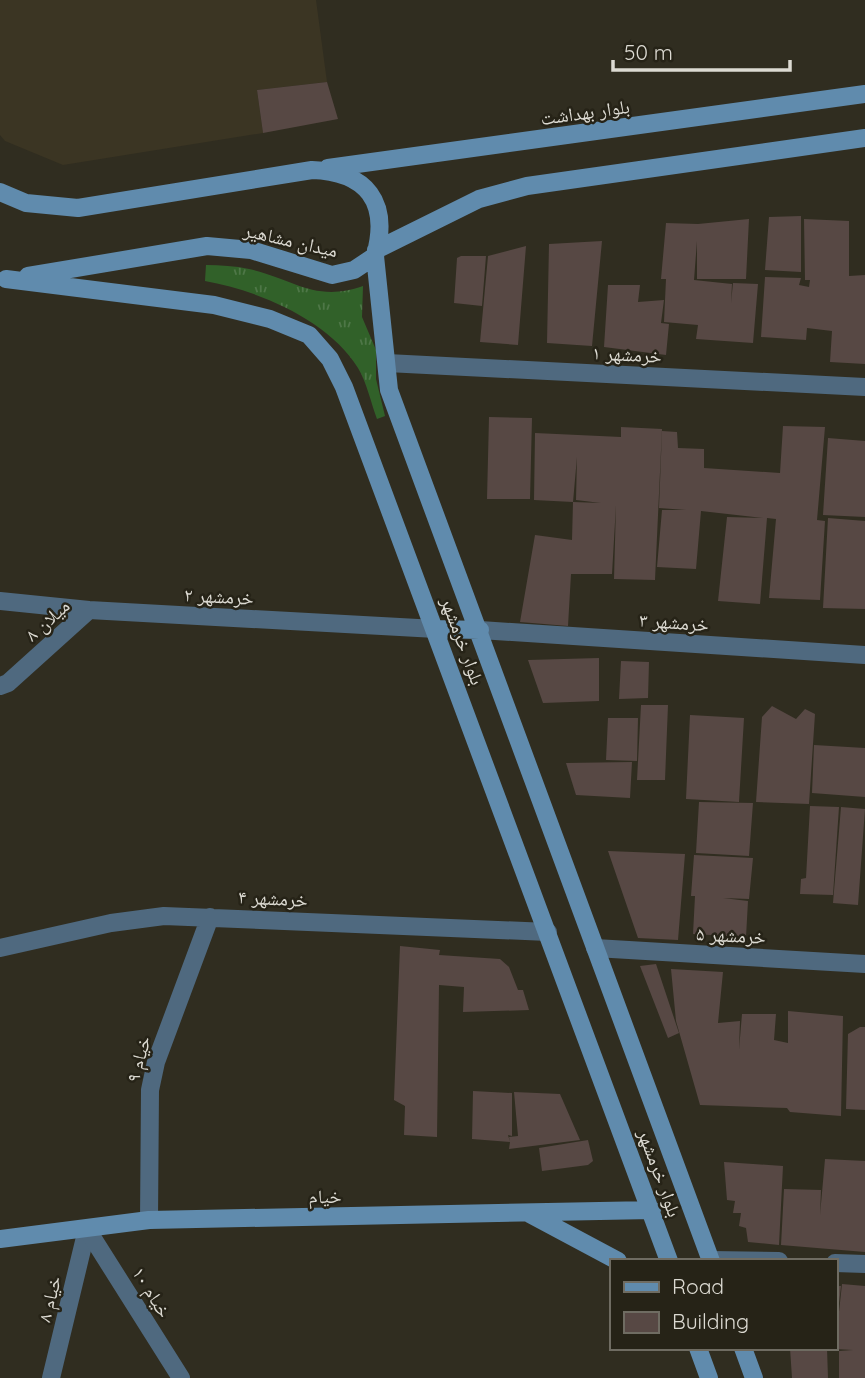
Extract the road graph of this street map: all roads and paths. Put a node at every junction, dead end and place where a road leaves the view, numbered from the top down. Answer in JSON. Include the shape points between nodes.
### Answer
{"nodes":[{"id":1,"x":865,"y":94,"type":"edge"},
{"id":2,"x":865,"y":138,"type":"edge"},
{"id":3,"x":312,"y":170,"type":"junction"},
{"id":4,"x":0,"y":182,"type":"edge"},
{"id":5,"x":0,"y":192,"type":"edge"},
{"id":6,"x":26,"y":203,"type":"junction"},
{"id":7,"x":375,"y":253,"type":"junction"},
{"id":8,"x":3,"y":280,"type":"edge"},
{"id":9,"x":387,"y":363,"type":"junction"},
{"id":10,"x":865,"y":387,"type":"edge"},
{"id":11,"x":0,"y":601,"type":"edge"},
{"id":12,"x":89,"y":610,"type":"junction"},
{"id":13,"x":436,"y":629,"type":"junction"},
{"id":14,"x":480,"y":630,"type":"junction"},
{"id":15,"x":865,"y":655,"type":"edge"},
{"id":16,"x":0,"y":686,"type":"edge"},
{"id":17,"x":210,"y":916,"type":"junction"},
{"id":18,"x":548,"y":932,"type":"junction"},
{"id":19,"x":0,"y":948,"type":"edge"},
{"id":20,"x":594,"y":948,"type":"junction"},
{"id":21,"x":865,"y":964,"type":"edge"},
{"id":22,"x":652,"y":1210,"type":"junction"},
{"id":23,"x":527,"y":1213,"type":"junction"},
{"id":24,"x":149,"y":1220,"type":"junction"},
{"id":25,"x":88,"y":1229,"type":"junction"},
{"id":26,"x":0,"y":1239,"type":"edge"},
{"id":27,"x":614,"y":1259,"type":"edge"},
{"id":28,"x":668,"y":1259,"type":"edge"},
{"id":29,"x":710,"y":1259,"type":"edge"},
{"id":30,"x":837,"y":1263,"type":"edge"},
{"id":31,"x":865,"y":1265,"type":"edge"},
{"id":32,"x":699,"y":1350,"type":"edge"},
{"id":33,"x":744,"y":1350,"type":"edge"},
{"id":34,"x":51,"y":1378,"type":"edge"},
{"id":35,"x":181,"y":1378,"type":"edge"},
{"id":36,"x":709,"y":1378,"type":"edge"},
{"id":37,"x":754,"y":1378,"type":"edge"}],
"edges":[{"from":1,"to":3,"type":"main road","name":"بلوار بهداشت"},
{"from":2,"to":7,"type":"main road","via":[[527,186],[479,199]]},
{"from":3,"to":6,"type":"main road","via":[[78,208]]},
{"from":3,"to":7,"type":"main road","via":[[345,174],[373,198],[381,229]]},
{"from":4,"to":6,"type":"main road"},
{"from":5,"to":6,"type":"main road"},
{"from":7,"to":8,"type":"main road","name":"میدان مشاهیر","via":[[354,270],[332,275],[264,253],[207,246]]},
{"from":7,"to":9,"type":"main road","name":"بلوار خرمشهر"},
{"from":8,"to":13,"type":"main road","name":"بلوار خرمشهر","via":[[215,305],[309,335],[330,359],[344,387]]},
{"from":9,"to":10,"type":"street","name":"خرمشهر ۱"},
{"from":9,"to":14,"type":"main road","name":"بلوار خرمشهر","via":[[389,390]]},
{"from":11,"to":12,"type":"street","name":"خرمشهر ۲"},
{"from":12,"to":13,"type":"street","name":"خرمشهر ۲"},
{"from":12,"to":16,"type":"street","name":"میلان ۸"},
{"from":13,"to":14,"type":"main road"},
{"from":13,"to":18,"type":"main road","name":"بلوار خرمشهر"},
{"from":14,"to":15,"type":"street","name":"خرمشهر ۳"},
{"from":14,"to":20,"type":"main road","name":"بلوار خرمشهر"},
{"from":17,"to":18,"type":"street","name":"خرمشهر ۴"},
{"from":17,"to":19,"type":"street","name":"خرمشهر ۴","via":[[111,923]]},
{"from":17,"to":24,"type":"street","name":"خیام ۹","via":[[150,1090]]},
{"from":18,"to":22,"type":"main road","name":"بلوار خرمشهر"},
{"from":20,"to":21,"type":"street","name":"خرمشهر ۵"},
{"from":20,"to":29,"type":"main road","name":"بلوار خرمشهر"},
{"from":22,"to":23,"type":"main road","name":"خیام"},
{"from":22,"to":28,"type":"main road","name":"بلوار خرمشهر"},
{"from":23,"to":24,"type":"main road","name":"خیام"},
{"from":23,"to":27,"type":"main road"},
{"from":24,"to":25,"type":"main road","name":"خیام"},
{"from":25,"to":26,"type":"main road","name":"خیام"},
{"from":25,"to":34,"type":"street","name":"خیام ۸"},
{"from":25,"to":35,"type":"street","name":"خیام ۱۰"},
{"from":30,"to":31,"type":"street"},
{"from":32,"to":36,"type":"main road"},
{"from":33,"to":37,"type":"main road"}]}
